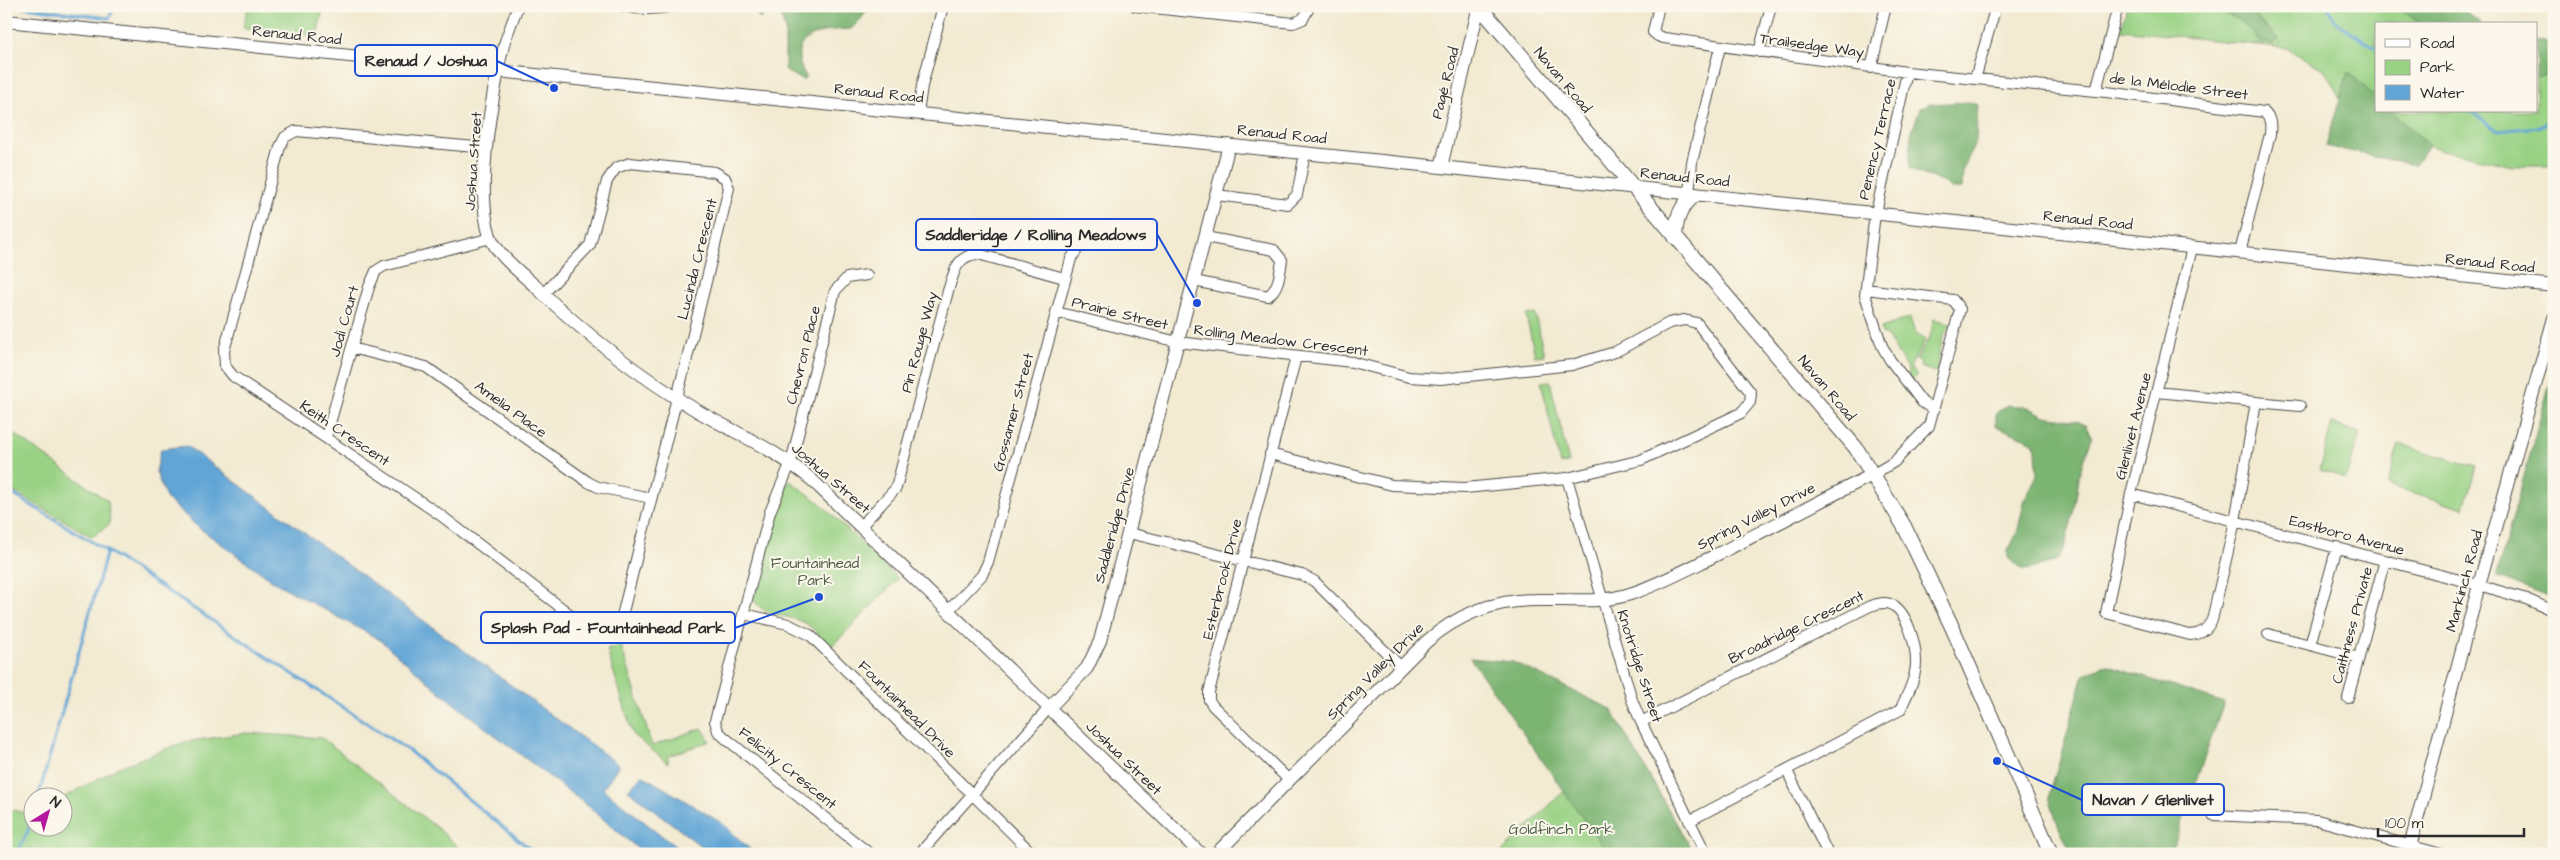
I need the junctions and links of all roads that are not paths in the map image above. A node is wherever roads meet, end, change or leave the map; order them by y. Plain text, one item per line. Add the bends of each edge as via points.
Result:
1 (518, 6) edge
2 (622, 6) edge
3 (674, 6) edge
4 (942, 6) edge
5 (1135, 6) edge
6 (1310, 6) edge
7 (1479, 6) edge
8 (1659, 6) edge
9 (1771, 6) edge
10 (1886, 6) edge
11 (1996, 6) edge
12 (2118, 6) edge
13 (6, 21) edge
14 (1720, 47) junction
15 (1759, 52) junction
16 (1871, 68) junction
17 (498, 71) junction
18 (1907, 72) junction
19 (1975, 79) junction
20 (2096, 91) junction
21 (918, 113) junction
22 (1229, 145) junction
23 (487, 148) junction
24 (1305, 153) junction
25 (1441, 167) junction
26 (1633, 188) junction
27 (1216, 195) junction
28 (1692, 195) junction
29 (1876, 213) junction
30 (1110, 226) dead end
31 (1205, 237) junction
32 (1675, 237) junction
33 (491, 238) junction
34 (2192, 248) junction
35 (2240, 252) junction
36 (866, 275) dead end
37 (1064, 278) junction
38 (1194, 281) junction
39 (2554, 286) edge
40 (1866, 288) junction
41 (543, 294) junction
42 (1056, 312) junction
43 (2554, 318) edge
44 (1178, 342) junction
45 (352, 348) junction
46 (1296, 357) junction
47 (2157, 392) junction
48 (676, 398) junction
49 (2256, 402) junction
50 (2300, 406) dead end
51 (1934, 410) junction
52 (326, 437) junction
53 (1270, 454) junction
54 (790, 462) junction
55 (1872, 475) junction
56 (1567, 478) junction
57 (2131, 494) junction
58 (651, 498) junction
59 (2235, 521) junction
60 (861, 526) junction
61 (1129, 533) junction
62 (2337, 547) junction
63 (2385, 560) junction
64 (1241, 562) junction
65 (2479, 585) junction
66 (1603, 600) junction
67 (948, 610) junction
68 (2554, 612) edge
69 (744, 614) junction
70 (2268, 634) dead end
71 (2310, 645) junction
72 (2358, 658) junction
73 (1401, 667) junction
74 (2348, 698) dead end
75 (1050, 708) junction
76 (1641, 722) junction
77 (1786, 771) junction
78 (1289, 780) junction
79 (972, 794) junction
80 (2213, 815) dead end
81 (1689, 821) junction
82 (2410, 849) edge
83 (870, 854) edge
84 (919, 854) edge
85 (1033, 854) edge
86 (1201, 854) edge
87 (1216, 854) edge
88 (1706, 854) edge
89 (1828, 854) edge
90 (2051, 854) edge
91 (2441, 854) edge

1 - 17 street
2 - 3 street via 634,9
4 - 21 street
5 - 6 street via 1293,23 1303,20
7 - 25 street, Pagé Road
7 - 26 main road, Navan Road
8 - 14 street, Trailsedge Way via 1653,28 1658,36
9 - 15 street
10 - 16 street
11 - 19 street
12 - 20 street
13 - 17 street, Renaud Road
14 - 15 street, Trailsedge Way
14 - 28 street via 1692,162
15 - 16 street, Trailsedge Way
16 - 18 street, Trailsedge Way
17 - 21 street, Renaud Road
17 - 23 street, Joshua Street
18 - 19 street, Trailsedge Way
18 - 29 street, Penency Terrace
19 - 20 street, de la Mélodie Street
20 - 35 street, de la Mélodie Street via 2258,110 2269,116 2270,134
21 - 22 street, Renaud Road
22 - 24 street, Renaud Road
22 - 27 street, Saddleridge Drive
23 - 33 street, Joshua Street via 484,199 485,219
23 - 52 street, Keith Crescent via 305,131 296,131 285,137 224,352 225,366 233,376
24 - 25 street, Renaud Road
24 - 27 street via 1297,195 1288,204
25 - 26 street, Renaud Road
26 - 28 street, Renaud Road
26 - 32 main road, Navan Road
27 - 31 street, Saddleridge Drive
28 - 29 street, Renaud Road
28 - 32 main road via 1678,214
29 - 34 street, Renaud Road
29 - 40 street, Penency Terrace
30 - 37 street, Gossamer Street via 1080,245
31 - 38 street, Saddleridge Drive
31 - 38 street via 1274,250 1282,260 1279,275 1274,292 1268,296
32 - 55 main road, Navan Road via 1812,394 1856,448
33 - 41 street, Joshua Street via 505,258
33 - 45 street, Jodi Court via 384,266 376,271
34 - 35 street, Renaud Road
34 - 47 street, Glenlivet Avenue
35 - 39 street, Renaud Road
36 - 54 street, Chevron Place via 848,278 835,291
37 - 42 street, Gossamer Street
37 - 60 street, Pin Rouge Way via 978,254 969,254 961,259 948,291 896,488
38 - 44 street, Saddleridge Drive
40 - 51 street, Penency Terrace via 1865,295 1890,360 1922,402
40 - 51 street via 1956,302 1960,315
41 - 48 street, Joshua Street via 581,330
41 - 48 street, Lucinda Crescent via 590,245 607,181 616,168 630,163 715,172 725,178 729,188
42 - 44 street, Prairie Street
42 - 67 street, Gossamer Street via 988,562 982,575
43 - 65 street, Markinch Road
44 - 46 street, Rolling Meadow Crescent
44 - 61 street, Saddleridge Drive
45 - 52 street, Jodi Court
45 - 58 street, Amelia Place via 426,367 588,482
46 - 53 street, Esterbrook Drive
46 - 56 street, Rolling Meadow Crescent via 1352,362 1409,377 1441,379 1572,365 1615,352 1669,323 1684,320 1696,323 1751,393 1747,408 1741,412 1641,460
47 - 49 street
47 - 57 street, Glenlivet Avenue
48 - 54 street, Joshua Street
48 - 58 street, Keith Crescent
49 - 50 street
49 - 59 street
51 - 55 street via 1924,433 1894,462
52 - 58 street, Keith Crescent via 439,514 589,629 600,634 611,632 620,624
53 - 56 street, Rolling Meadow Crescent via 1392,485 1416,488 1465,488
53 - 64 street, Esterbrook Drive
54 - 60 street, Joshua Street
54 - 69 street, Felicity Crescent via 770,512
55 - 66 street, Spring Valley Drive via 1654,585
55 - 90 main road, Navan Road via 1904,526 1953,629
56 - 66 street, Knotridge Street
57 - 59 street, Eastboro Avenue
57 - 59 street, Glenlivet Avenue via 2106,613 2190,635 2199,635 2212,620
59 - 62 street, Eastboro Avenue
60 - 67 street, Joshua Street
61 - 64 street
61 - 75 street, Saddleridge Drive via 1095,656
62 - 63 street, Eastboro Avenue
62 - 71 street
63 - 65 street, Eastboro Avenue
63 - 72 street, Caithness Private
64 - 73 street via 1302,575 1314,581
64 - 78 street, Esterbrook Drive via 1209,700
65 - 68 street, Eastboro Avenue via 2526,599
65 - 82 street, Markinch Road
66 - 73 street, Spring Valley Drive via 1521,600 1480,609 1443,628
66 - 76 street, Knotridge Street
67 - 75 street, Joshua Street
69 - 79 street, Fountainhead Drive via 788,624 810,635
69 - 83 street, Felicity Crescent via 715,721 718,731
70 - 71 street
71 - 72 street
72 - 74 street, Caithness Private
73 - 78 street, Spring Valley Drive
75 - 79 street, Saddleridge Drive
75 - 86 street, Joshua Street
76 - 77 street, Broadridge Crescent via 1870,606 1883,602 1893,606 1902,614 1914,642 1916,663 1910,689 1900,710
76 - 81 street, Knotridge Street
77 - 81 street, Broadridge Crescent
77 - 89 street
78 - 87 street, Spring Valley Drive
79 - 84 street, Saddleridge Drive
79 - 85 street, Fountainhead Drive
80 - 82 street via 2316,820
81 - 88 street, Knotridge Street
82 - 91 street

